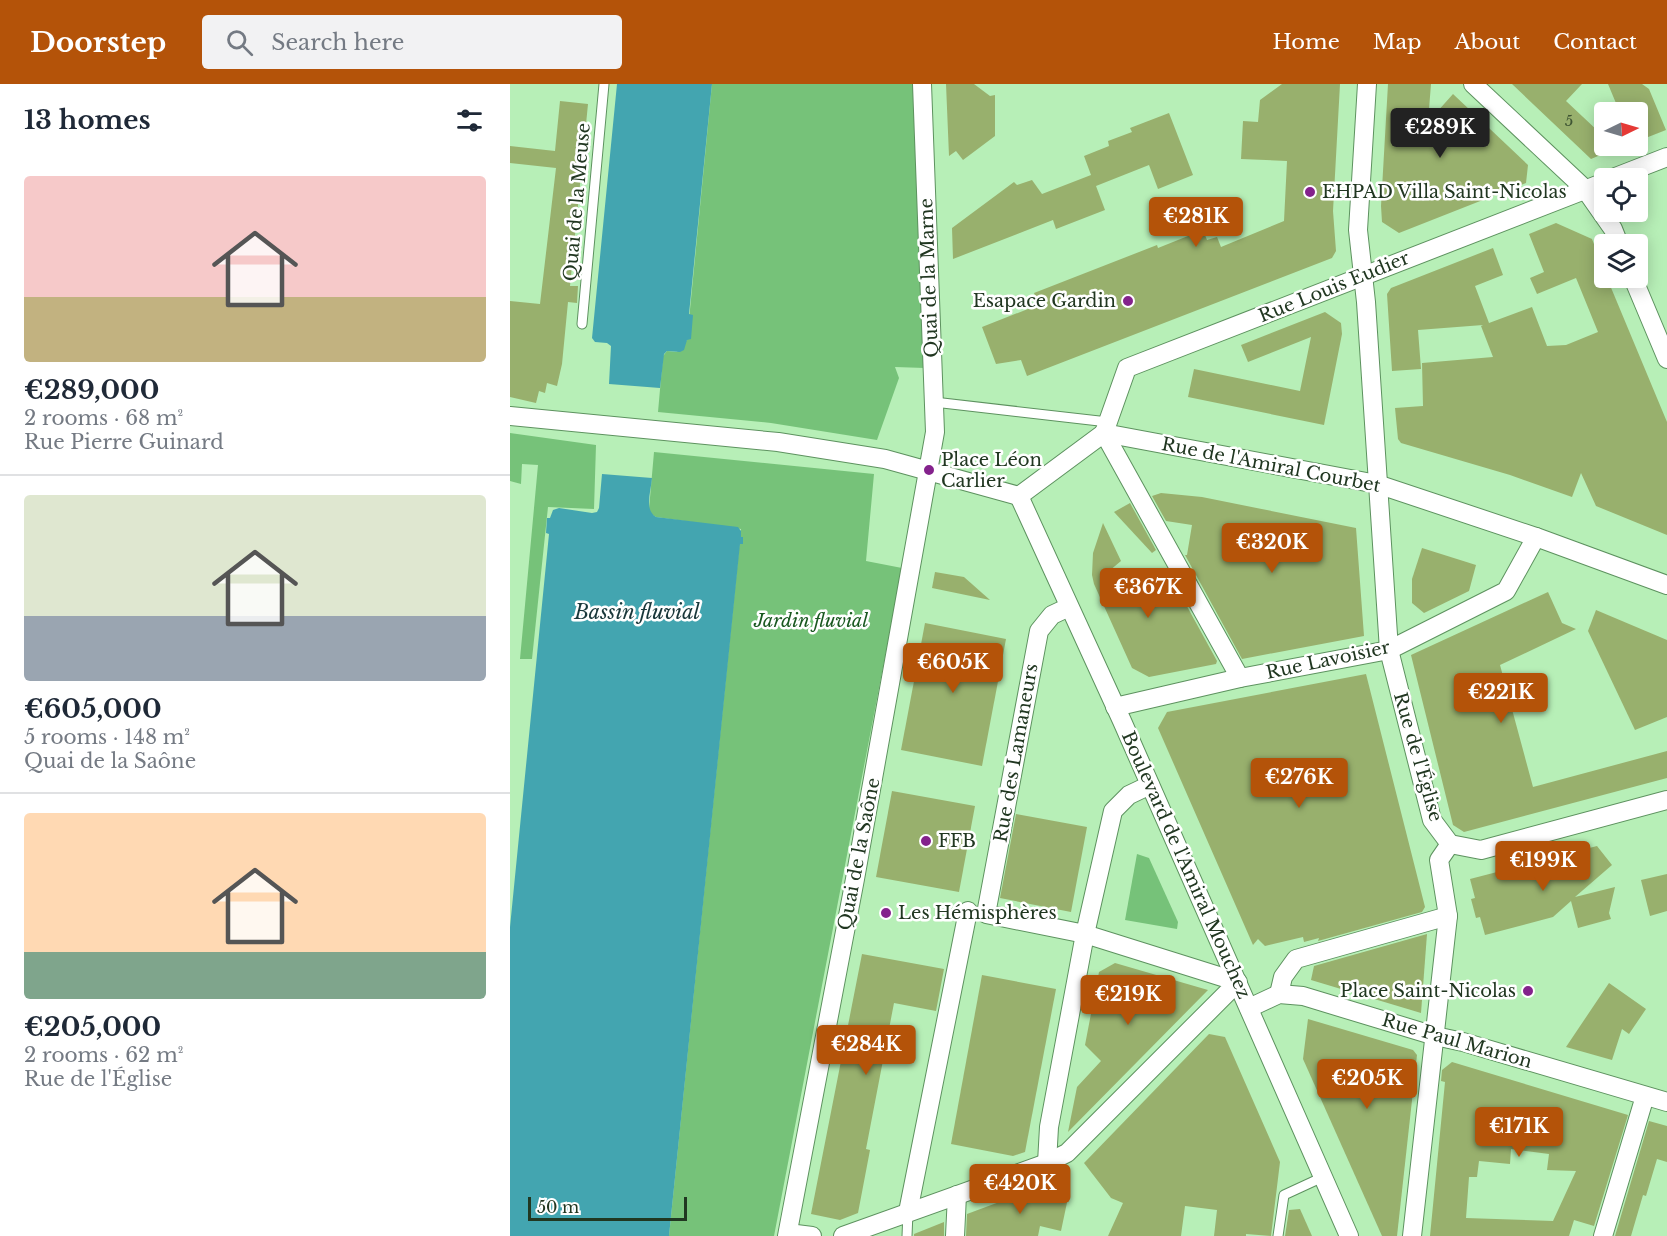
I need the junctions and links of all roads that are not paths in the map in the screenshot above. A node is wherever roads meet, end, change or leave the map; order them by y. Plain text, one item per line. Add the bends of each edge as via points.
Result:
1 (604, 84) edge
2 (922, 84) edge
3 (1367, 84) edge
4 (1473, 84) edge
5 (1667, 157) edge
6 (1639, 168) edge
7 (1594, 186) edge
8 (1586, 189) junction
9 (1615, 234) edge
10 (1363, 276) junction
11 (1637, 288) edge
12 (582, 324) dead end
13 (1667, 359) edge
14 (934, 402) junction
15 (510, 416) edge
16 (1106, 428) junction
17 (929, 471) junction
18 (1377, 484) junction
19 (1019, 496) junction
20 (1536, 537) junction
21 (1667, 585) edge
22 (1069, 607) junction
23 (1389, 650) junction
24 (1240, 678) junction
25 (1115, 707) junction
26 (1150, 785) junction
27 (1667, 800) edge
28 (1450, 844) junction
29 (977, 912) junction
30 (1448, 916) junction
31 (1085, 934) junction
32 (1238, 982) junction
33 (1280, 994) junction
34 (1249, 1008) junction
35 (1435, 1036) junction
36 (1645, 1096) junction
37 (1667, 1102) edge
38 (1047, 1163) junction
39 (1323, 1177) junction
40 (957, 1195) junction
41 (908, 1212) junction
42 (788, 1234) edge
43 (812, 1236) edge
44 (843, 1236) edge
45 (907, 1236) edge
46 (955, 1236) edge
47 (1278, 1236) edge
48 (1349, 1236) edge
49 (1412, 1236) edge
50 (1603, 1236) edge

1 - 12 lane, Quai de la Meuse
2 - 14 street, Quai de la Marne
3 - 10 street, Rue de l'Église via 1358,230
4 - 8 street
5 - 6 street
7 - 8 street, Rue Louis Eudier
8 - 9 street
8 - 10 street, Rue Louis Eudier
10 - 16 street, Rue Louis Eudier via 1127,368
10 - 18 street, Rue de l'Église
11 - 13 street
14 - 16 lane
14 - 17 street, Quai de la Marne via 935,432
15 - 17 street via 778,442 885,459
16 - 18 street, Rue de l'Amiral Courbet
16 - 19 street
16 - 24 street
17 - 19 street
17 - 42 street, Quai de la Saône
18 - 20 street, Rue de l'Amiral Courbet
18 - 23 street, Rue de l'Église
19 - 22 street, Boulevard de l'Amiral Mouchez
20 - 21 street, Rue de l'Amiral Courbet
20 - 23 street, Rue Lavoisier via 1506,591
22 - 25 street, Boulevard de l'Amiral Mouchez
22 - 29 street, Rue des Lamaneurs via 1052,615 1039,631
23 - 24 street, Rue Lavoisier
23 - 28 street, Rue de l'Église via 1432,820
24 - 25 street, Rue Lavoisier
25 - 26 street, Boulevard de l'Amiral Mouchez
26 - 31 street via 1129,795 1113,811
26 - 32 street, Boulevard de l'Amiral Mouchez
27 - 28 street via 1481,850
28 - 30 street, Rue de l'Église via 1438,860
29 - 31 street
29 - 41 street, Rue des Lamaneurs
30 - 33 street via 1296,959 1283,976
30 - 35 street, Rue de l'Église
31 - 32 street
31 - 38 street via 1049,1127
32 - 34 street, Boulevard de l'Amiral Mouchez
32 - 38 street via 1067,1153
33 - 34 street
33 - 35 street, Rue Paul Marion via 1303,996
34 - 39 street, Boulevard de l'Amiral Mouchez
35 - 36 street, Rue Paul Marion
35 - 49 street, Rue de l'Église
36 - 37 street, Rue Paul Marion
36 - 50 street
38 - 40 street
39 - 47 lane via 1284,1195
39 - 48 street, Boulevard de l'Amiral Mouchez
40 - 41 street
40 - 46 street
41 - 44 street
41 - 45 lane
42 - 43 street

